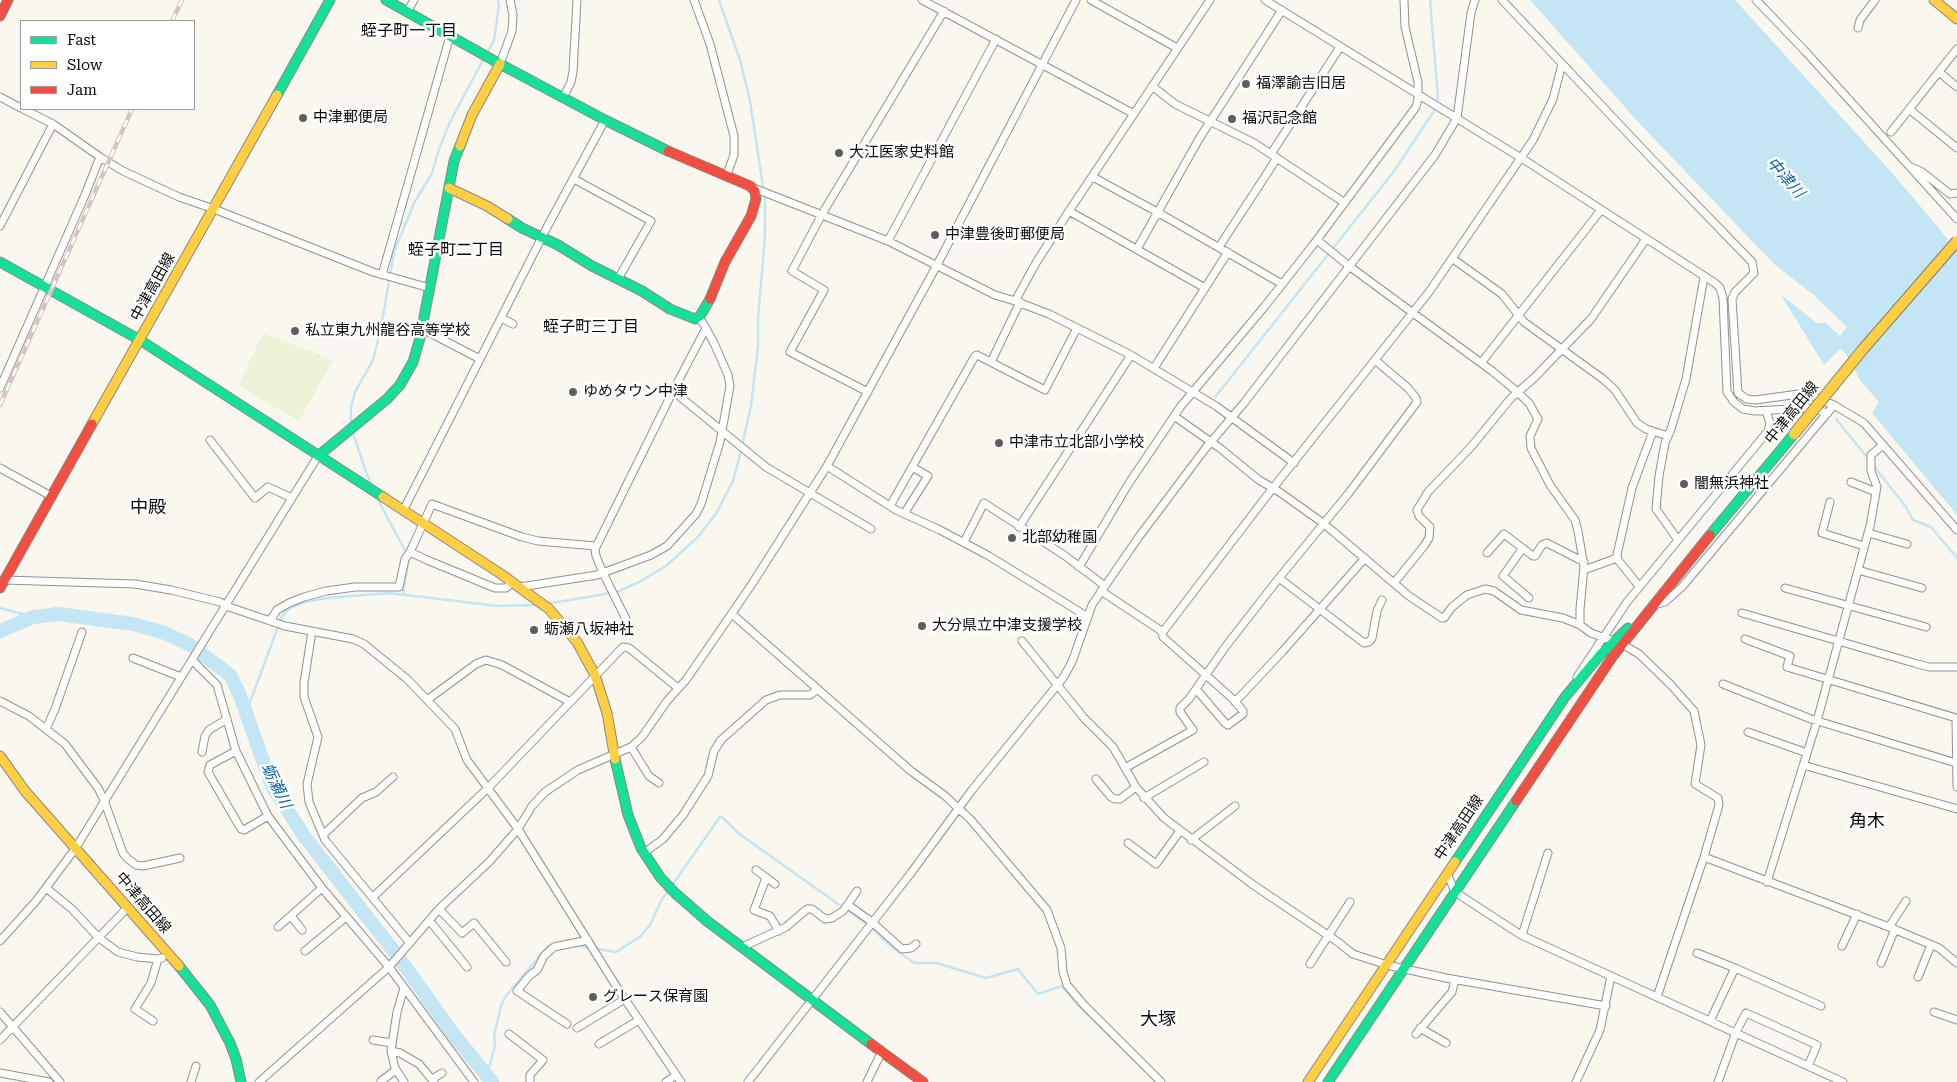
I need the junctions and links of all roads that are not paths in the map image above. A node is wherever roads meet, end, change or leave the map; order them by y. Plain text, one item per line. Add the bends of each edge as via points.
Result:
1 (8, 0) edge
2 (330, 0) edge
3 (386, 0) edge
4 (414, 0) edge
5 (510, 0) edge
6 (577, 0) edge
7 (694, 0) edge
8 (922, 0) edge
9 (1076, 0) edge
10 (1091, 0) edge
11 (1210, 0) edge
12 (1264, 0) edge
13 (1404, 0) edge
14 (1475, 0) edge
15 (1502, 0) edge
16 (1756, 0) edge
17 (1875, 0) edge
18 (1934, 0) edge
19 (1282, 10) junction
20 (408, 12) junction
21 (944, 12) junction
22 (0, 16) edge
23 (1957, 19) edge
24 (1858, 28) dead end
25 (450, 36) junction
26 (996, 39) junction
27 (1340, 47) junction
28 (1177, 48) junction
29 (1957, 49) edge
30 (500, 64) junction
31 (1562, 64) junction
32 (1041, 65) junction
33 (1939, 72) junction
34 (1152, 86) junction
35 (1957, 87) edge
36 (1419, 96) junction
37 (0, 97) edge
38 (562, 98) junction
39 (20, 107) edge
40 (1909, 109) junction
41 (26, 110) edge
42 (1134, 114) junction
43 (1456, 119) junction
44 (605, 120) junction
45 (1210, 121) junction
46 (53, 124) junction
47 (1891, 132) dead end
48 (1957, 148) edge
49 (1274, 156) junction
50 (100, 157) junction
51 (1521, 158) junction
52 (1908, 165) junction
53 (726, 177) junction
54 (1093, 177) junction
55 (574, 179) junction
56 (747, 185) junction
57 (449, 188) junction
58 (1957, 193) edge
59 (1345, 203) junction
60 (214, 209) junction
61 (1602, 210) junction
62 (1069, 211) junction
63 (1159, 213) junction
64 (822, 214) junction
65 (1957, 219) edge
66 (0, 226) edge
67 (542, 237) junction
68 (1646, 239) junction
69 (1317, 240) junction
70 (888, 241) junction
71 (1957, 241) edge
72 (1219, 247) junction
73 (1138, 250) junction
74 (1228, 252) junction
75 (1453, 259) junction
76 (0, 262) edge
77 (937, 266) junction
78 (1349, 266) junction
79 (383, 275) junction
80 (1704, 277) junction
81 (618, 279) junction
82 (1282, 284) junction
83 (44, 287) junction
84 (430, 288) junction
85 (1205, 288) junction
86 (1017, 302) junction
87 (1413, 313) junction
88 (1518, 316) junction
89 (501, 318) junction
90 (698, 318) junction
91 (513, 324) dead end
92 (706, 328) junction
93 (1077, 328) junction
94 (422, 329) junction
95 (140, 340) junction
96 (1562, 348) junction
97 (1131, 355) junction
98 (480, 359) junction
99 (1375, 360) junction
100 (991, 362) junction
101 (1480, 363) junction
102 (1154, 368) junction
103 (2, 380) edge
104 (0, 388) edge
105 (673, 391) junction
106 (1193, 391) junction
107 (868, 392) junction
108 (1518, 392) junction
109 (1834, 405) junction
110 (1766, 412) junction
111 (1828, 413) junction
112 (1174, 416) junction
113 (1232, 418) junction
114 (723, 430) junction
115 (1653, 431) junction
116 (1668, 436) junction
117 (210, 440) dead end
118 (1211, 442) junction
119 (1882, 445) junction
120 (318, 456) junction
121 (1294, 464) junction
122 (827, 466) junction
123 (0, 468) edge
124 (912, 468) junction
125 (1851, 482) dead end
126 (1274, 489) junction
127 (1876, 492) junction
128 (809, 493) junction
129 (51, 496) junction
130 (292, 498) junction
131 (1830, 502) dead end
132 (890, 506) junction
133 (403, 511) junction
134 (904, 514) junction
135 (1323, 523) junction
136 (422, 524) junction
137 (1019, 527) junction
138 (871, 529) dead end
139 (1957, 530) edge
140 (1868, 533) junction
141 (1678, 540) junction
142 (964, 542) junction
143 (1908, 544) dead end
144 (596, 546) junction
145 (1864, 546) junction
146 (1522, 550) junction
147 (410, 552) junction
148 (1486, 552) dead end
149 (1365, 558) junction
150 (1617, 558) junction
151 (1079, 566) junction
152 (1584, 566) junction
153 (1858, 570) junction
154 (603, 573) junction
155 (1279, 578) junction
156 (1394, 583) junction
157 (2, 584) edge
158 (516, 584) junction
159 (1639, 586) junction
160 (1103, 588) junction
161 (1785, 588) dead end
162 (1922, 588) dead end
163 (1529, 598) dead end
164 (1382, 600) dead end
165 (224, 605) junction
166 (1653, 605) junction
167 (1848, 606) junction
168 (1318, 609) junction
169 (1742, 613) dead end
170 (732, 614) junction
171 (1088, 617) junction
172 (626, 619) dead end
173 (272, 621) junction
174 (1580, 625) junction
175 (1926, 627) dead end
176 (312, 631) junction
177 (82, 632) dead end
178 (1163, 632) junction
179 (1603, 638) junction
180 (1745, 639) dead end
181 (1022, 641) dead end
182 (1839, 641) junction
183 (1618, 642) junction
184 (133, 658) dead end
185 (192, 660) junction
186 (1957, 667) edge
187 (595, 675) junction
188 (1206, 675) junction
189 (181, 677) junction
190 (1828, 680) junction
191 (1723, 684) dead end
192 (1057, 685) junction
193 (678, 688) junction
194 (1196, 689) junction
195 (818, 690) junction
196 (1565, 697) junction
197 (427, 700) junction
198 (0, 701) edge
199 (570, 702) junction
200 (1235, 702) junction
201 (227, 720) junction
202 (1817, 721) junction
203 (46, 728) junction
204 (1748, 732) dead end
205 (631, 747) junction
206 (236, 751) junction
207 (202, 752) dead end
208 (1807, 753) junction
209 (615, 755) junction
210 (0, 756) edge
211 (1204, 762) dead end
212 (1956, 763) junction
213 (1803, 765) junction
214 (1125, 768) junction
215 (393, 777) dead end
216 (1096, 779) dead end
217 (659, 783) dead end
218 (1136, 787) junction
219 (1957, 787) edge
220 (488, 788) junction
221 (1144, 798) junction
222 (104, 800) junction
223 (1236, 806) dead end
224 (959, 808) junction
225 (1957, 809) edge
226 (268, 816) junction
227 (518, 829) junction
228 (1180, 831) junction
229 (323, 835) junction
230 (1191, 840) junction
231 (1128, 843) dead end
232 (75, 849) junction
233 (644, 853) junction
234 (1548, 853) dead end
235 (1704, 857) junction
236 (180, 858) dead end
237 (756, 870) dead end
238 (1447, 874) junction
239 (766, 878) junction
240 (1767, 882) junction
241 (775, 884) dead end
242 (46, 888) junction
243 (322, 888) junction
244 (857, 891) dead end
245 (1455, 892) junction
246 (373, 897) junction
247 (1906, 901) dead end
248 (1350, 902) dead end
249 (848, 905) junction
250 (127, 908) junction
251 (439, 909) junction
252 (1857, 914) junction
253 (291, 916) junction
254 (346, 916) junction
255 (428, 920) junction
256 (872, 922) junction
257 (278, 927) dead end
258 (1892, 928) junction
259 (302, 930) dead end
260 (779, 931) junction
261 (1522, 935) junction
262 (1328, 936) junction
263 (98, 937) junction
264 (588, 940) junction
265 (0, 942) edge
266 (408, 943) junction
267 (916, 944) dead end
268 (1931, 945) junction
269 (1842, 946) dead end
270 (742, 947) junction
271 (306, 951) dead end
272 (1698, 953) dead end
273 (170, 956) junction
274 (158, 959) junction
275 (506, 962) dead end
276 (1881, 963) dead end
277 (1957, 963) edge
278 (1310, 964) dead end
279 (1386, 965) junction
280 (390, 966) junction
281 (467, 967) dead end
282 (1735, 968) junction
283 (1403, 969) junction
284 (1611, 976) junction
285 (1918, 977) dead end
286 (1455, 980) junction
287 (404, 988) junction
288 (1657, 997) junction
289 (625, 999) junction
290 (812, 999) junction
291 (1606, 1006) junction
292 (1821, 1006) dead end
293 (0, 1012) edge
294 (1934, 1012) dead end
295 (639, 1020) junction
296 (1957, 1020) edge
297 (153, 1021) dead end
298 (1710, 1021) junction
299 (567, 1024) dead end
300 (14, 1026) junction
301 (577, 1028) dead end
302 (1736, 1032) junction
303 (509, 1034) dead end
304 (0, 1040) edge
305 (373, 1040) dead end
306 (392, 1043) junction
307 (1446, 1043) dead end
308 (599, 1044) dead end
309 (391, 1051) junction
310 (882, 1051) junction
311 (196, 1066) dead end
312 (1808, 1066) junction
313 (396, 1070) junction
314 (0, 1073) edge
315 (442, 1073) dead end
316 (676, 1075) junction
317 (381, 1081) edge
318 (433, 1081) edge
319 (49, 1082) edge
320 (60, 1082) edge
321 (191, 1082) edge
322 (241, 1082) edge
323 (259, 1082) edge
324 (404, 1082) edge
325 (474, 1082) edge
326 (530, 1082) edge
327 (666, 1082) edge
328 (681, 1082) edge
329 (748, 1082) edge
330 (867, 1082) edge
331 (923, 1082) edge
332 (1160, 1082) edge
333 (1308, 1082) edge
334 (1328, 1082) edge
335 (1576, 1082) edge
336 (1718, 1082) edge
337 (1844, 1082) edge

1 - 22 main road
2 - 60 main road, 中津高田線
3 - 20 main road
4 - 20 street
5 - 30 street via 512,31
6 - 38 street via 573,72
7 - 53 street via 710,44 734,136 733,160
8 - 21 street
9 - 32 street
10 - 28 street
11 - 28 street
12 - 19 street
13 - 36 street
14 - 43 street
15 - 31 street
16 - 52 street
17 - 24 street
18 - 23 main road
19 - 27 street
19 - 45 street
20 - 25 main road
21 - 26 street
21 - 64 street
25 - 30 main road
25 - 79 street
26 - 32 street
26 - 70 street
27 - 36 street
27 - 49 street
28 - 34 street
29 - 33 street
30 - 38 main road
30 - 57 main road via 467,127 454,161
31 - 51 street via 1553,99
31 - 109 street via 1752,262 1753,274 1732,299 1738,393 1755,400 1803,394
32 - 42 street
32 - 77 street
33 - 35 street
33 - 40 street
34 - 42 street
34 - 45 street via 1175,104
36 - 43 street
36 - 59 street via 1416,108
37 - 39 street
38 - 44 main road
40 - 47 street
40 - 48 street
41 - 46 street
42 - 54 street
43 - 51 street
43 - 78 street via 1435,155
44 - 53 main road
44 - 55 street
45 - 49 street
45 - 63 street
46 - 50 street
46 - 66 street
49 - 59 street
49 - 72 street
50 - 60 street via 154,186
50 - 83 street
51 - 61 street
51 - 75 street
52 - 58 street via 1950,194
52 - 65 street
53 - 56 main road
54 - 62 street
54 - 63 street
55 - 67 street
55 - 81 street via 650,221
56 - 64 street
56 - 90 main road via 755,191 754,209
57 - 67 main road
57 - 84 main road
59 - 69 street
60 - 79 street
60 - 95 main road, 中津高田線
61 - 68 street
61 - 88 street
62 - 73 street
62 - 86 street via 1036,263
63 - 72 street
63 - 73 street
64 - 70 street
64 - 107 street via 792,270 824,290 790,352
67 - 81 main road
67 - 89 street
68 - 80 street
68 - 96 street via 1598,309
69 - 78 street
69 - 82 street
70 - 77 street
71 - 166 main road, 中津高田線, bridge via 1864,348
72 - 74 street
73 - 85 street
74 - 82 street
74 - 85 street
75 - 87 street
75 - 88 street via 1502,294
76 - 83 main road
77 - 86 street via 995,295
77 - 107 street
78 - 87 street
78 - 113 street
79 - 84 street
80 - 110 street via 1716,283 1722,293 1728,395 1741,408
80 - 116 street via 1686,379
81 - 90 main road via 677,313
82 - 106 street
83 - 95 main road
83 - 103 street
84 - 94 main road
85 - 102 street
86 - 93 street
86 - 100 street
87 - 99 street
87 - 101 street
88 - 96 street
88 - 101 street
89 - 91 street
89 - 98 street
90 - 92 street
92 - 105 street
92 - 114 street via 729,381
93 - 97 street
93 - 100 street via 1045,390
94 - 98 street
94 - 120 main road via 413,362 400,385 387,400
95 - 120 main road
95 - 129 main road, 中津高田線
96 - 108 street
96 - 115 street via 1603,379 1615,390 1632,418
97 - 102 street
97 - 137 street
98 - 133 street
99 - 121 street
99 - 135 street via 1408,388 1417,402
100 - 124 street via 978,354 975,356
101 - 108 street
102 - 106 street
103 - 104 street
105 - 114 street
105 - 144 street
106 - 112 street
106 - 113 street
107 - 122 street
108 - 152 street via 1538,419 1531,432 1530,443 1550,485 1575,520
108 - 156 street via 1418,506 1418,514 1430,527 1429,538
109 - 111 street
109 - 119 street via 1864,423
110 - 111 street via 1808,408
110 - 141 street via 1770,423 1768,430
111 - 166 street via 1682,588 1665,602
112 - 118 street
112 - 151 street
113 - 118 street
113 - 121 street
114 - 128 street via 761,463
114 - 154 street via 701,504 690,522 662,550
115 - 116 street
115 - 150 street via 1629,501
116 - 141 street via 1660,469 1656,509
117 - 130 street via 255,498 268,487
118 - 126 street
118 - 160 street
119 - 127 street via 1871,455 1870,471
119 - 139 street
120 - 130 street
120 - 133 main road
121 - 126 street
122 - 128 street
122 - 132 street
123 - 129 street
124 - 132 street
124 - 134 street via 928,476
125 - 127 street
126 - 135 street
126 - 178 street
127 - 140 street
128 - 138 street
128 - 170 street
129 - 157 main road, 中津高田線
130 - 165 street
131 - 145 street via 1822,533
132 - 134 street
133 - 136 main road
134 - 142 street
135 - 149 street
135 - 155 street
136 - 144 street via 432,504 522,537
136 - 147 street
136 - 158 main road
137 - 142 street via 984,503
137 - 151 street
140 - 143 street
140 - 145 street
141 - 159 street
142 - 171 street
144 - 154 street via 596,556
145 - 153 street
146 - 148 street via 1502,534
146 - 152 street via 1535,556 1542,545 1549,543
146 - 163 street via 1503,576
147 - 158 street via 495,588
147 - 173 street via 405,559 399,587 356,587 304,596 278,610
149 - 156 street
149 - 168 street
150 - 152 street
150 - 159 street
151 - 160 street
152 - 174 street
153 - 162 street
153 - 167 street
154 - 158 street
154 - 172 street
155 - 168 street
155 - 188 street
156 - 174 street via 1442,618 1467,595 1485,589 1494,591 1521,610
157 - 165 street via 135,584 210,599
158 - 187 main road via 565,626
159 - 179 street
160 - 171 street
160 - 178 street
161 - 167 street
164 - 168 street via 1372,638 1366,643
165 - 173 street
165 - 185 street
166 - 183 main road, 中津高田線
167 - 175 street
167 - 182 street
168 - 200 street
169 - 182 street
170 - 193 street
170 - 195 street
171 - 192 street via 1072,662
173 - 176 street
174 - 179 street
176 - 197 street via 364,644
176 - 229 street via 304,697 318,737 308,784 309,802
177 - 203 street
178 - 188 street via 1164,637
179 - 183 street
179 - 196 street
180 - 190 street via 1790,656 1787,667
181 - 192 street
182 - 186 street via 1929,667
182 - 190 street
183 - 196 main road, 中津高田線
183 - 235 street via 1643,657 1694,711 1701,745 1695,784 1716,796 1719,802
183 - 245 main road, 中津高田線
184 - 189 street
185 - 189 street
185 - 201 street via 216,685
187 - 193 street via 626,647
187 - 199 street
187 - 209 main road via 608,713
188 - 194 street
188 - 200 street
189 - 222 street
190 - 202 street
190 - 212 street via 1956,718
191 - 202 street
192 - 214 street via 1110,743
192 - 224 street
193 - 205 street
194 - 200 street via 1228,724 1243,714
194 - 214 street via 1180,708 1193,730
195 - 224 street
195 - 233 street via 810,695 780,695 766,700 721,740 714,751 708,776 683,815 663,839
196 - 238 main road, 中津高田線
197 - 199 street via 486,660 502,664
197 - 220 street via 455,729 467,760
198 - 203 street
199 - 220 street
201 - 206 street
201 - 207 street via 209,730
202 - 208 street
202 - 212 street
203 - 222 street via 65,744
204 - 208 street
205 - 209 street
205 - 217 street via 649,776
206 - 226 street
206 - 226 street via 210,765 208,772 241,829
208 - 213 street
209 - 227 street via 578,770 544,792
209 - 233 main road via 625,806
210 - 232 main road, 中津高田線 via 25,791
211 - 221 street
212 - 219 street
213 - 225 street
213 - 240 street
214 - 218 street
215 - 229 street via 376,792 362,798
216 - 218 street via 1115,799
218 - 221 street
220 - 227 street
220 - 246 street
221 - 228 street
222 - 232 street
222 - 236 street via 123,852 136,865
223 - 230 street
224 - 256 street
224 - 332 street via 1047,910 1061,948 1067,985
226 - 243 street
227 - 251 street via 490,862
227 - 264 street
228 - 230 street
228 - 231 street via 1156,864
229 - 246 street
230 - 262 street
232 - 242 street
232 - 250 main road, 中津高田線
233 - 270 main road via 675,893
234 - 261 street
235 - 240 street
235 - 288 street
237 - 239 street
238 - 245 street
238 - 279 main road, 中津高田線
239 - 241 street
239 - 260 street via 754,910 770,916
240 - 252 street
242 - 263 street via 72,909
242 - 265 street
243 - 253 street
243 - 254 street
244 - 249 street
245 - 261 street
245 - 283 main road, 中津高田線
246 - 266 street
247 - 258 street
248 - 262 street
249 - 256 street
249 - 260 street via 828,919 807,909
250 - 263 street
250 - 273 main road, 中津高田線
251 - 255 street
251 - 275 street via 462,934 474,923
252 - 258 street
252 - 269 street
253 - 257 street
253 - 259 street
254 - 271 street
254 - 280 street
255 - 266 street
255 - 281 street
256 - 267 street via 902,949
256 - 290 street
258 - 268 street
258 - 276 street
260 - 270 street
261 - 284 street
262 - 278 street
262 - 279 street via 1353,954
263 - 274 street via 118,952
263 - 300 street
264 - 289 street
264 - 299 street via 554,947 517,991
266 - 280 street
268 - 277 street
268 - 285 street
270 - 290 main road
272 - 282 street
273 - 274 street
273 - 322 main road, 中津高田線 via 210,1006 223,1028 236,1059
274 - 297 street via 151,984 135,1009
279 - 283 street
279 - 333 main road, 中津高田線
280 - 287 street
280 - 323 street
282 - 292 street
282 - 298 street
283 - 286 street
283 - 334 main road, 中津高田線
284 - 288 street
284 - 291 street
286 - 291 street
286 - 307 street via 1452,992 1418,1031
287 - 306 street via 396,1012
287 - 325 street
288 - 298 street
289 - 295 street
289 - 301 street
290 - 310 main road
290 - 329 street
291 - 335 street via 1600,1030
293 - 300 street
294 - 296 street
295 - 308 street
295 - 316 street
298 - 302 street
300 - 304 street
300 - 320 street
302 - 312 street
302 - 312 street via 1746,1013 1817,1045
302 - 336 street
303 - 326 street via 543,1060 530,1075
305 - 306 street
306 - 309 street
309 - 313 street
309 - 318 street via 419,1064
310 - 330 street
310 - 331 main road
311 - 321 street
312 - 337 street
313 - 317 street
313 - 324 street
314 - 319 street
315 - 318 street
316 - 327 street
316 - 328 street

